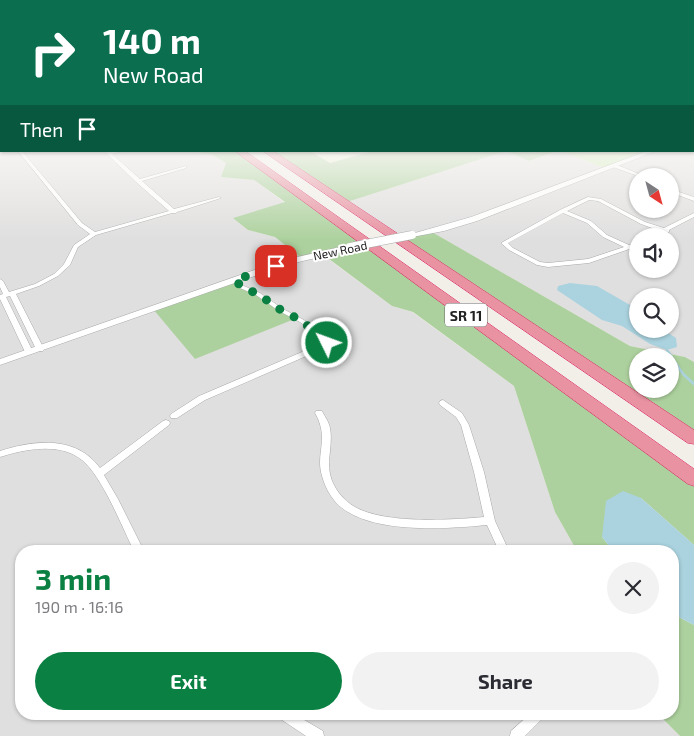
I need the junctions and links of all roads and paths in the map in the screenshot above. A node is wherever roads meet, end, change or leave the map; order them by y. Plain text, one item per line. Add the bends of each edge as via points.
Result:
1 (37, 171) edge
2 (128, 171) edge
3 (169, 171) edge
4 (267, 171) edge
5 (297, 171) edge
6 (599, 171) edge
7 (138, 180) junction
8 (679, 194) edge
9 (219, 198) dead end
10 (694, 200) edge
11 (562, 211) junction
12 (174, 212) junction
13 (694, 215) edge
14 (657, 228) edge
15 (671, 228) edge
16 (94, 234) junction
17 (629, 247) joint
18 (235, 280) junction
19 (0, 281) edge
20 (6, 295) edge
21 (338, 339) dead end
22 (327, 343) junction
23 (40, 349) junction
24 (29, 352) junction
25 (0, 362) edge
26 (443, 403) dead end
27 (319, 413) dead end
28 (174, 416) dead end
29 (166, 423) dead end
30 (694, 438) edge
31 (0, 454) edge
32 (99, 474) junction
33 (694, 479) edge
34 (490, 521) junction
35 (136, 545) edge
36 (501, 545) edge
37 (293, 720) edge
38 (533, 720) edge
39 (318, 736) edge
40 (516, 736) edge

1 - 16 street via 80,224
2 - 7 street
3 - 7 street
4 - 33 highway, SR 11
5 - 30 highway, SR 11
6 - 18 street, New Road, bridge via 459,225 296,259
7 - 12 street
8 - 10 street
9 - 12 street
11 - 14 street via 591,198
11 - 17 street via 589,222 605,236
11 - 17 street via 507,240 505,245 538,264 548,265 589,261
12 - 16 street
13 - 15 street
16 - 20 street via 76,246 67,265 56,275 43,283
18 - 22 street via 302,321
18 - 23 street, New Road
19 - 20 street
20 - 23 street
20 - 24 street
21 - 22 street
22 - 28 street via 202,398
23 - 24 street, New Road
24 - 25 street, New Road
26 - 34 street via 459,415 465,425
27 - 34 street via 327,435 326,477 338,499 353,511 373,520 388,522 440,524
29 - 32 street
31 - 32 street via 32,447 65,449 87,459
32 - 35 street
34 - 36 street
37 - 39 street
38 - 40 street

